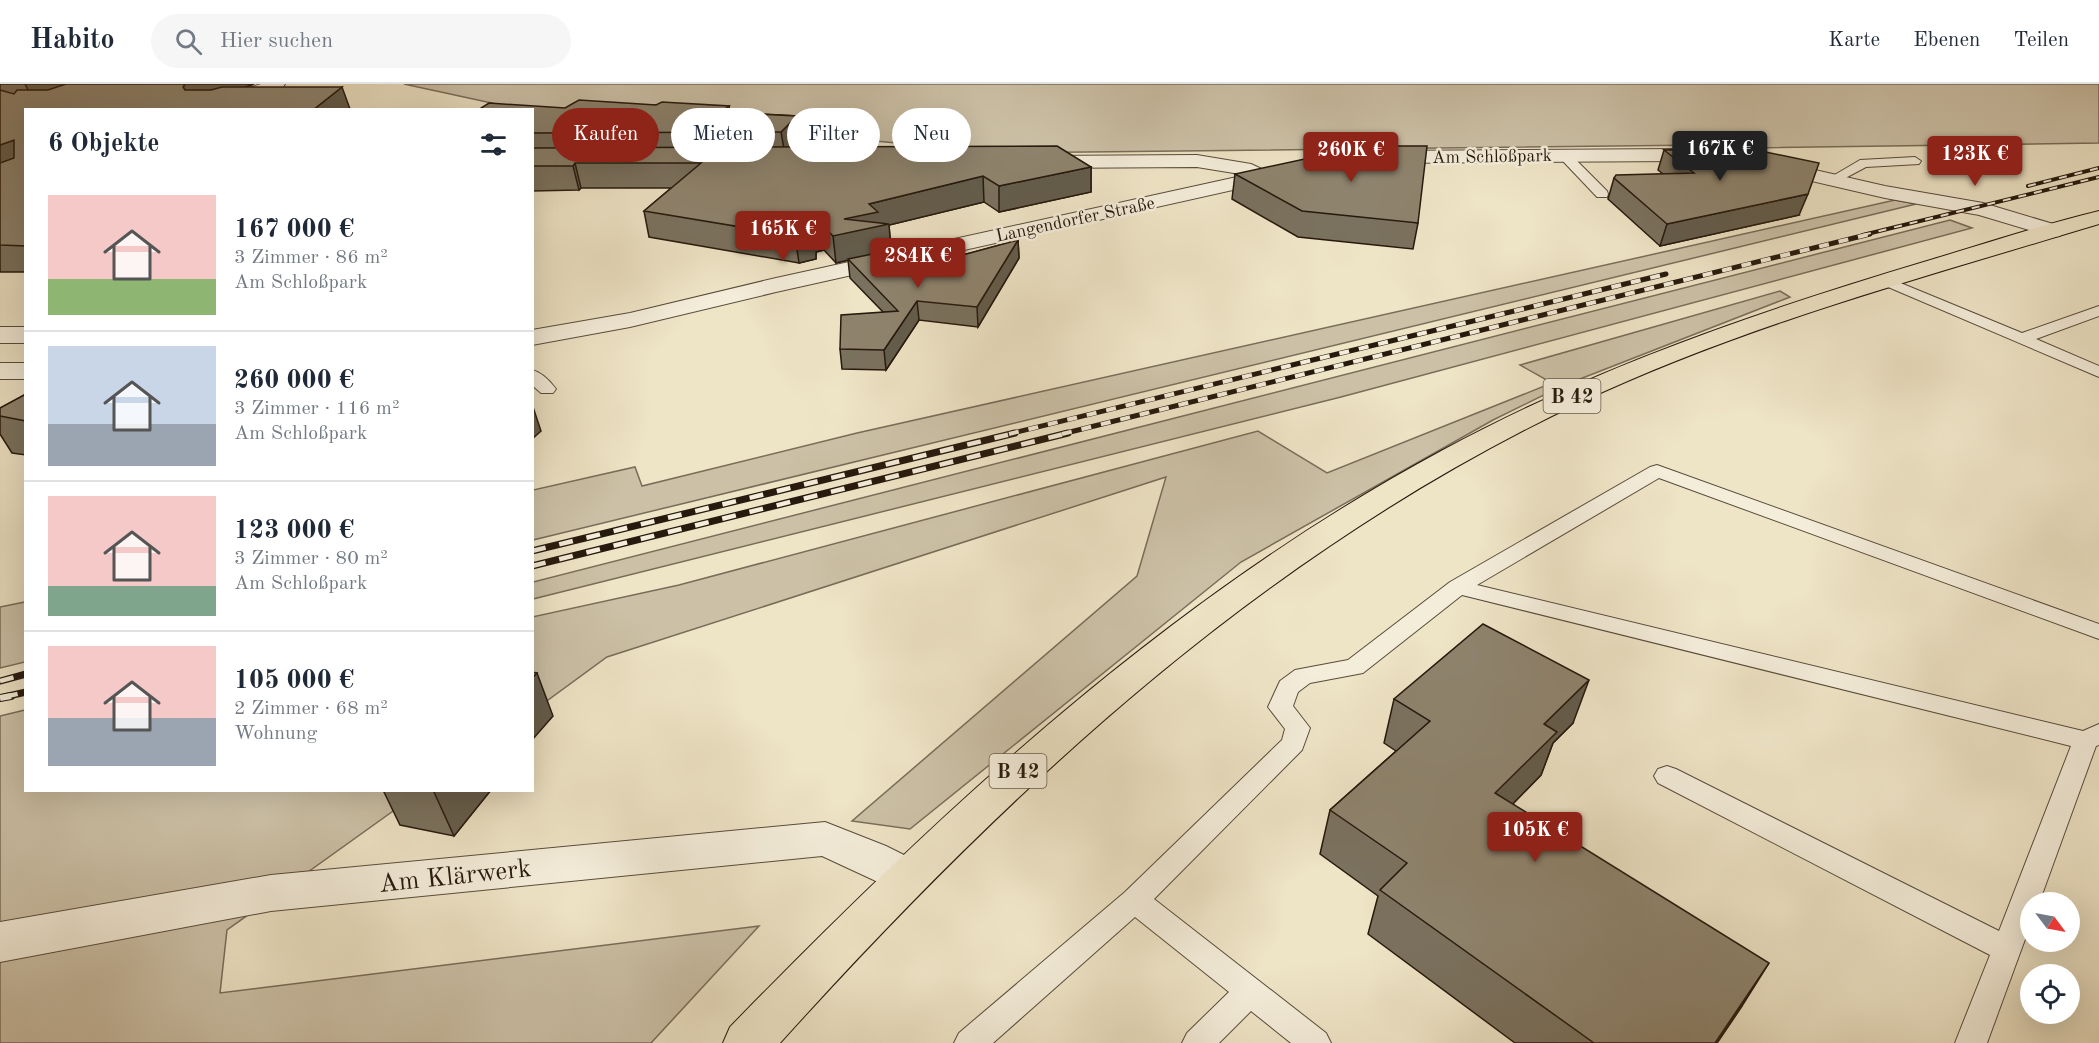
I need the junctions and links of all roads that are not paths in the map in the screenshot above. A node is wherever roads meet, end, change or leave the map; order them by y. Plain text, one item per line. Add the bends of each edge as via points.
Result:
1 (277, 84) edge
2 (208, 108) edge
3 (1564, 155) junction
4 (1362, 158) edge
5 (1726, 159) edge
6 (1915, 161) dead end
7 (1017, 162) edge
8 (1752, 163) edge
9 (1297, 170) edge
10 (1266, 177) junction
11 (1832, 180) junction
12 (1602, 194) dead end
13 (2099, 217) edge
14 (2052, 231) junction
15 (1886, 281) junction
16 (2099, 311) edge
17 (0, 335) edge
18 (24, 335) edge
19 (534, 338) edge
20 (2022, 339) junction
21 (0, 371) edge
22 (24, 371) edge
23 (2099, 372) edge
24 (534, 377) edge
25 (547, 389) dead end
26 (1458, 587) junction
27 (2099, 632) edge
28 (2093, 737) edge
29 (1667, 776) dead end
30 (906, 877) junction
31 (1135, 900) junction
32 (0, 942) edge
33 (2007, 949) junction
34 (1250, 992) junction
35 (748, 1043) edge
36 (970, 1043) edge
37 (1198, 1043) edge
38 (1315, 1043) edge
39 (1971, 1043) edge

1 - 2 street
3 - 4 street, Am Schloßpark
3 - 5 street, Am Schloßpark
3 - 12 lane
6 - 11 lane via 1864,163
7 - 10 street via 1197,161 1251,170
8 - 11 street
9 - 10 street
10 - 19 street, Langendorfer Straße via 630,320
11 - 14 street via 1983,209
13 - 14 main road, B 42
14 - 15 main road, B 42
15 - 20 lane
15 - 30 main road, B 42 via 1623,374 1520,421 1390,492 1244,588 1163,649 999,788
16 - 20 lane
17 - 18 street
20 - 23 lane
21 - 22 street
24 - 25 lane
26 - 27 lane via 1657,471
26 - 28 lane
26 - 31 lane via 1356,667 1303,676 1287,687 1280,707 1298,728 1293,744
28 - 33 lane
29 - 33 lane
30 - 32 street, Am Klärwerk via 825,839 271,892
30 - 35 main road, B 42
31 - 34 lane
31 - 36 lane
33 - 39 lane
34 - 37 lane
34 - 38 lane

